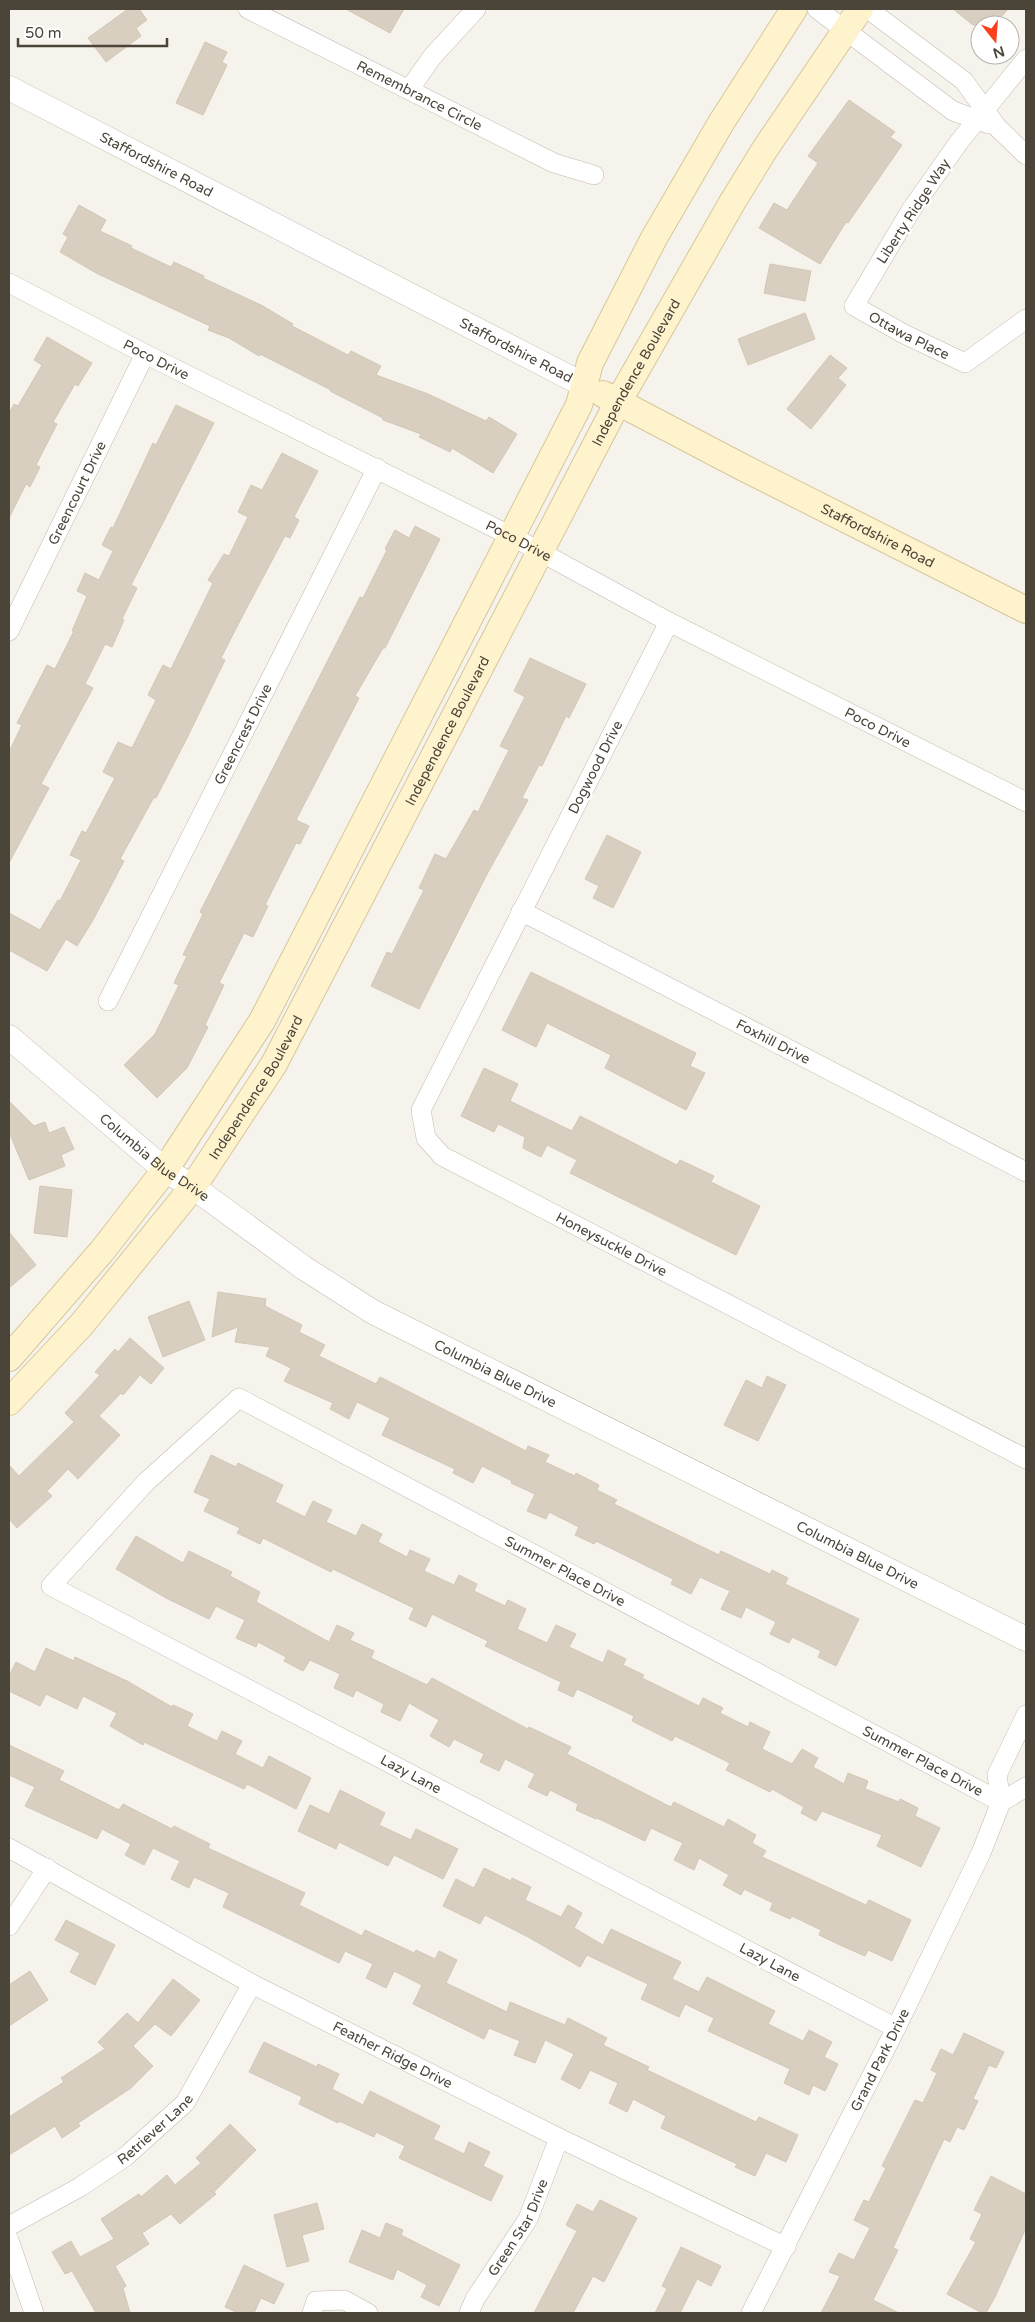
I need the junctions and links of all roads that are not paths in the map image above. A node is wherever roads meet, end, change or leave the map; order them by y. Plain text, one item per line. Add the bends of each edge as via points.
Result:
1 (248, 9) edge
2 (476, 9) edge
3 (794, 9) edge
4 (817, 9) edge
5 (860, 9) edge
6 (868, 9) edge
7 (844, 30) junction
8 (1026, 59) edge
9 (9, 88) edge
10 (409, 90) junction
11 (982, 115) junction
12 (1026, 155) edge
13 (594, 176) dead end
14 (9, 283) edge
15 (854, 306) joint
16 (1026, 319) edge
17 (145, 354) junction
18 (584, 385) junction
19 (618, 402) junction
20 (377, 468) junction
21 (513, 537) junction
22 (540, 552) junction
23 (1026, 610) edge
24 (668, 622) junction
25 (9, 631) edge
26 (1026, 802) edge
27 (350, 853) junction
28 (377, 868) junction
29 (521, 911) junction
30 (108, 1001) dead end
31 (9, 1037) edge
32 (165, 1170) junction
33 (1026, 1172) edge
34 (193, 1187) junction
35 (9, 1358) edge
36 (9, 1402) edge
37 (1026, 1459) edge
38 (146, 1482) joint
39 (1026, 1638) edge
40 (1026, 1715) edge
41 (1026, 1788) edge
42 (1001, 1802) junction
43 (9, 1848) edge
44 (47, 1868) junction
45 (9, 1926) edge
46 (252, 1984) junction
47 (896, 2028) junction
48 (559, 2138) junction
49 (9, 2226) edge
50 (9, 2240) edge
51 (786, 2247) junction
52 (34, 2313) edge
53 (312, 2313) edge
54 (368, 2313) edge
55 (469, 2313) edge
56 (750, 2313) edge

1 - 10 street, Remembrance Circle
2 - 10 street via 432,57
3 - 18 main road, Independence Boulevard via 721,123 654,238 594,356
4 - 7 street
5 - 7 main road, Independence Boulevard
6 - 11 street via 964,82
7 - 11 street via 953,111
7 - 19 main road, Independence Boulevard via 733,201
8 - 11 street, Liberty Ridge Way
9 - 18 street, Staffordshire Road
10 - 13 street, Remembrance Circle via 554,163
11 - 12 street
11 - 15 street, Liberty Ridge Way via 911,210
14 - 17 street, Poco Drive
15 - 16 street, Ottawa Place via 965,363
17 - 20 street, Poco Drive
17 - 25 street, Greencourt Drive
18 - 19 main road, Staffordshire Road
18 - 21 main road, Independence Boulevard via 579,405
19 - 22 main road, Independence Boulevard
19 - 23 main road, Staffordshire Road
20 - 21 street, Poco Drive
20 - 30 street, Greencrest Drive
21 - 22 street, Poco Drive
21 - 27 main road, Independence Boulevard
22 - 24 street, Poco Drive
22 - 28 main road, Independence Boulevard
24 - 26 street, Poco Drive
24 - 29 street, Dogwood Drive
27 - 28 main road
27 - 32 main road, Independence Boulevard via 262,1021
28 - 34 main road, Independence Boulevard via 274,1064
29 - 33 street, Foxhill Drive
29 - 37 street, Honeysuckle Drive via 420,1110 426,1138 442,1156
31 - 32 street, Columbia Blue Drive
32 - 34 street, Columbia Blue Drive
32 - 35 main road, Independence Boulevard via 90,1265
34 - 36 main road, Independence Boulevard via 89,1316
34 - 39 street, Columbia Blue Drive via 304,1268 373,1312
38 - 42 street, Summer Place Drive via 239,1398
38 - 47 street, Lazy Lane via 50,1586
40 - 42 street, Grand Park Drive via 997,1775
41 - 42 street
42 - 47 street, Grand Park Drive via 981,1853
43 - 44 street, Feather Ridge Drive
44 - 45 street
44 - 46 street, Feather Ridge Drive
46 - 48 street, Feather Ridge Drive
46 - 49 street, Retriever Lane via 185,2103 125,2157 80,2187
47 - 51 street, Grand Park Drive
48 - 51 street, Feather Ridge Drive
48 - 55 street, Green Star Drive via 528,2219
50 - 52 street
51 - 56 street, Grand Park Drive
53 - 54 street via 316,2301 344,2300

